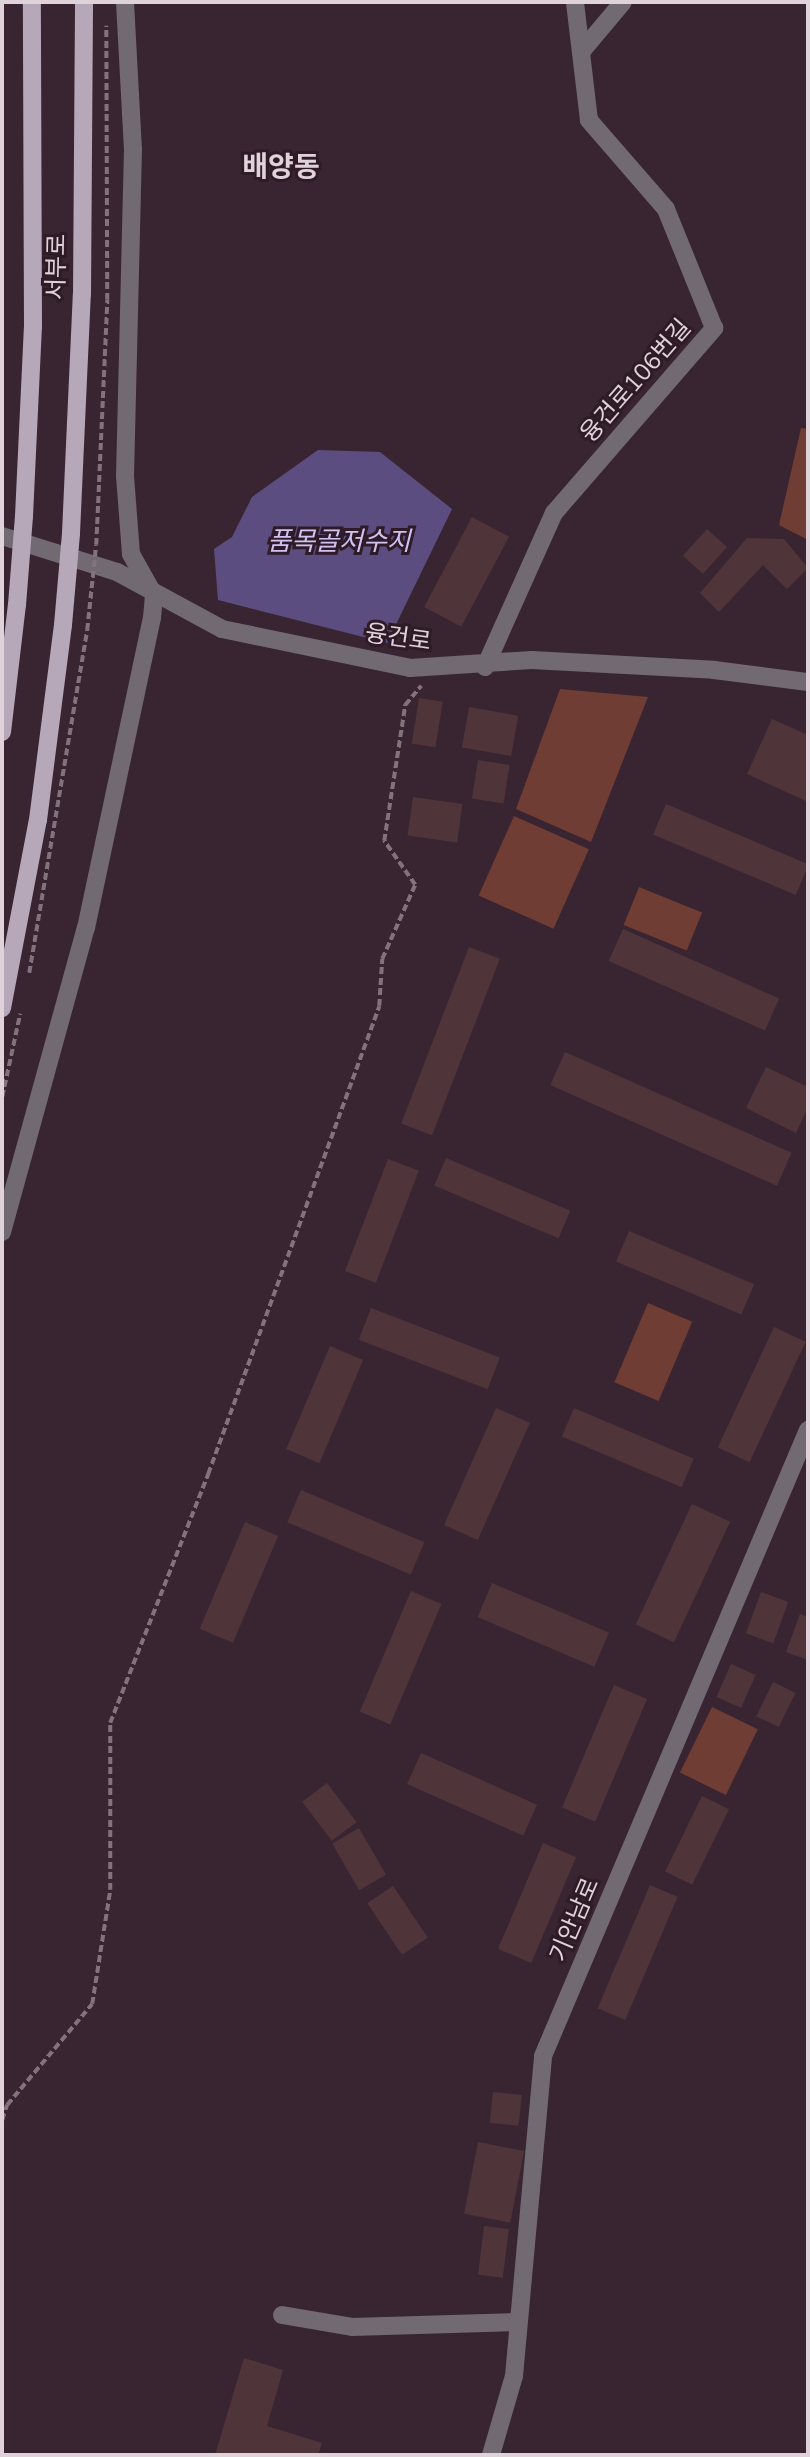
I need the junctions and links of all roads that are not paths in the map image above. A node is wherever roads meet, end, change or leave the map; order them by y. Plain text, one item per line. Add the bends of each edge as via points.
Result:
1 (32, 2) edge
2 (84, 2) edge
3 (125, 2) edge
4 (575, 2) edge
5 (623, 2) edge
6 (581, 52) junction
7 (2, 536) edge
8 (154, 595) junction
9 (485, 667) junction
10 (808, 682) edge
11 (2, 732) edge
12 (2, 1008) edge
13 (2, 1232) edge
14 (808, 1430) edge
15 (282, 2315) dead end
16 (517, 2322) junction
17 (491, 2455) edge

1 - 11 main road, 서부로, bridge via 33,327 24,516
2 - 12 main road, 서부로, bridge via 82,294 71,533 38,820
3 - 8 street via 133,150 125,476 131,554
4 - 6 street, 융건로106번길
5 - 6 street
6 - 9 street, 융건로106번길 via 590,120 666,209 714,328 554,513
7 - 8 street, 융건로 via 117,572
8 - 9 street, 융건로 via 222,629 410,668
8 - 13 street via 86,928
9 - 10 street, 융건로 via 532,660 714,670
14 - 16 street, 기안남로 via 543,2056
15 - 16 street via 352,2327
16 - 17 street, 기안남로 via 514,2376

